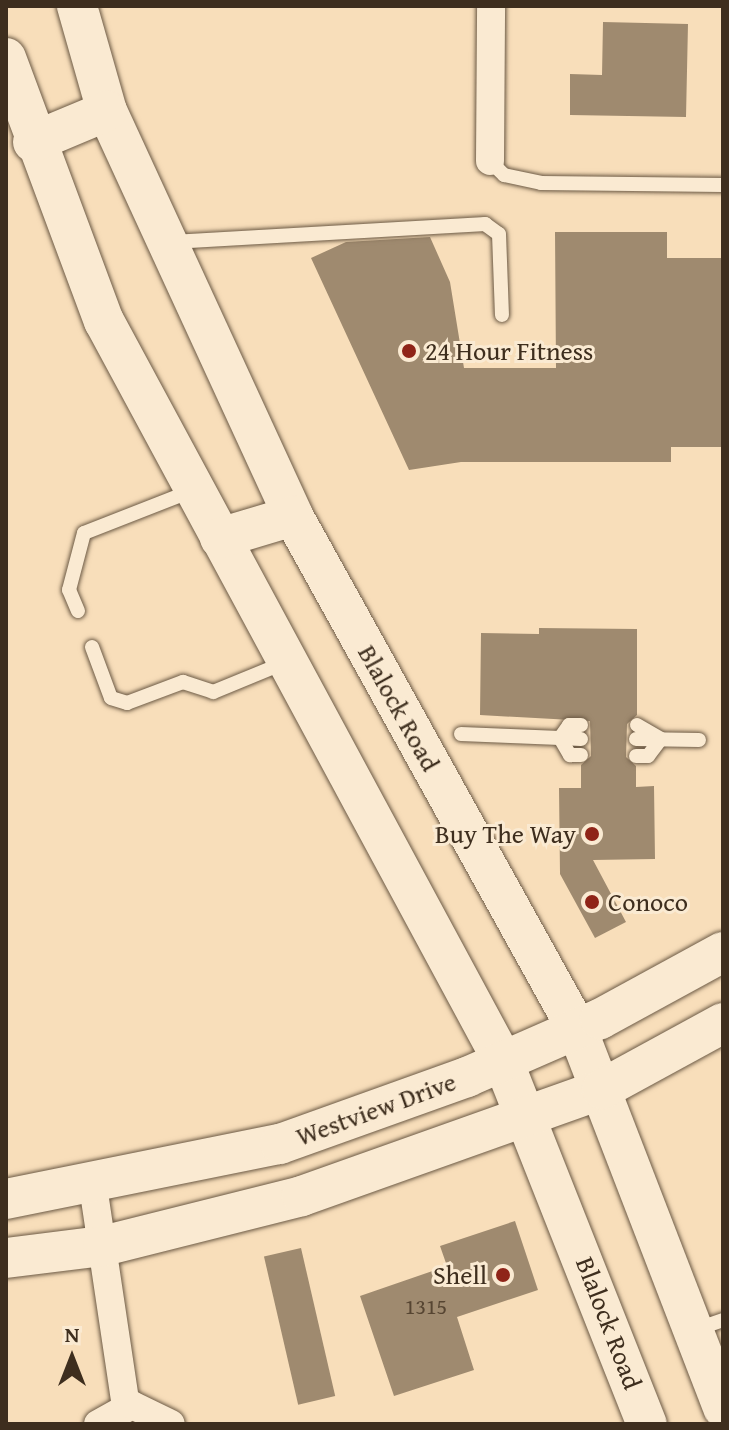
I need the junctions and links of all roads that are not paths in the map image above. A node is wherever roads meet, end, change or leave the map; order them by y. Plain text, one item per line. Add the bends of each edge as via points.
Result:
1 (77, 6) edge
2 (491, 6) edge
3 (6, 61) edge
4 (107, 111) junction
5 (33, 142) junction
6 (490, 161) joint
7 (723, 185) edge
8 (167, 242) junction
9 (502, 315) dead end
10 (195, 490) junction
11 (293, 516) junction
12 (220, 538) junction
13 (78, 611) dead end
14 (92, 647) dead end
15 (287, 661) junction
16 (581, 732) dead end
17 (636, 732) dead end
18 (461, 734) dead end
19 (560, 738) junction
20 (661, 739) junction
21 (699, 740) dead end
22 (581, 755) dead end
23 (636, 756) dead end
24 (723, 952) edge
25 (723, 1023) edge
26 (577, 1029) junction
27 (503, 1061) junction
28 (602, 1089) junction
29 (528, 1115) junction
30 (93, 1186) junction
31 (6, 1199) edge
32 (103, 1246) junction
33 (6, 1258) edge
34 (708, 1325) edge
35 (126, 1406) junction
36 (723, 1408) edge
37 (98, 1424) edge
38 (171, 1424) edge
39 (647, 1424) edge

1 - 4 main road, Blalock Road
2 - 6 street
3 - 5 main road, Blalock Road
4 - 5 main road
4 - 8 main road, Blalock Road
5 - 10 main road, Blalock Road via 104,321
6 - 7 lane via 504,175 530,182
8 - 9 lane via 485,224 499,234
8 - 11 main road, Blalock Road
10 - 12 main road, Blalock Road
10 - 13 lane via 84,533 69,590
11 - 12 main road
11 - 26 main road, Blalock Road
12 - 15 main road, Blalock Road
14 - 15 lane via 111,698 127,703 183,682 213,692
15 - 27 main road, Blalock Road
16 - 19 lane via 569,725
17 - 20 lane
18 - 19 lane
19 - 22 lane via 570,755
20 - 21 lane
20 - 23 lane via 648,756
24 - 26 main road, Westview Drive
25 - 28 main road
26 - 27 main road, Westview Drive
26 - 28 main road, Blalock Road
27 - 29 main road, Blalock Road
27 - 30 main road, Westview Drive via 280,1144
28 - 29 main road
28 - 34 main road, Blalock Road
29 - 32 main road via 302,1196
29 - 39 main road, Blalock Road
30 - 31 main road, Westview Drive
30 - 32 street
32 - 33 main road
32 - 35 street
34 - 36 main road, Blalock Road
35 - 37 street
35 - 38 street via 148,1407

